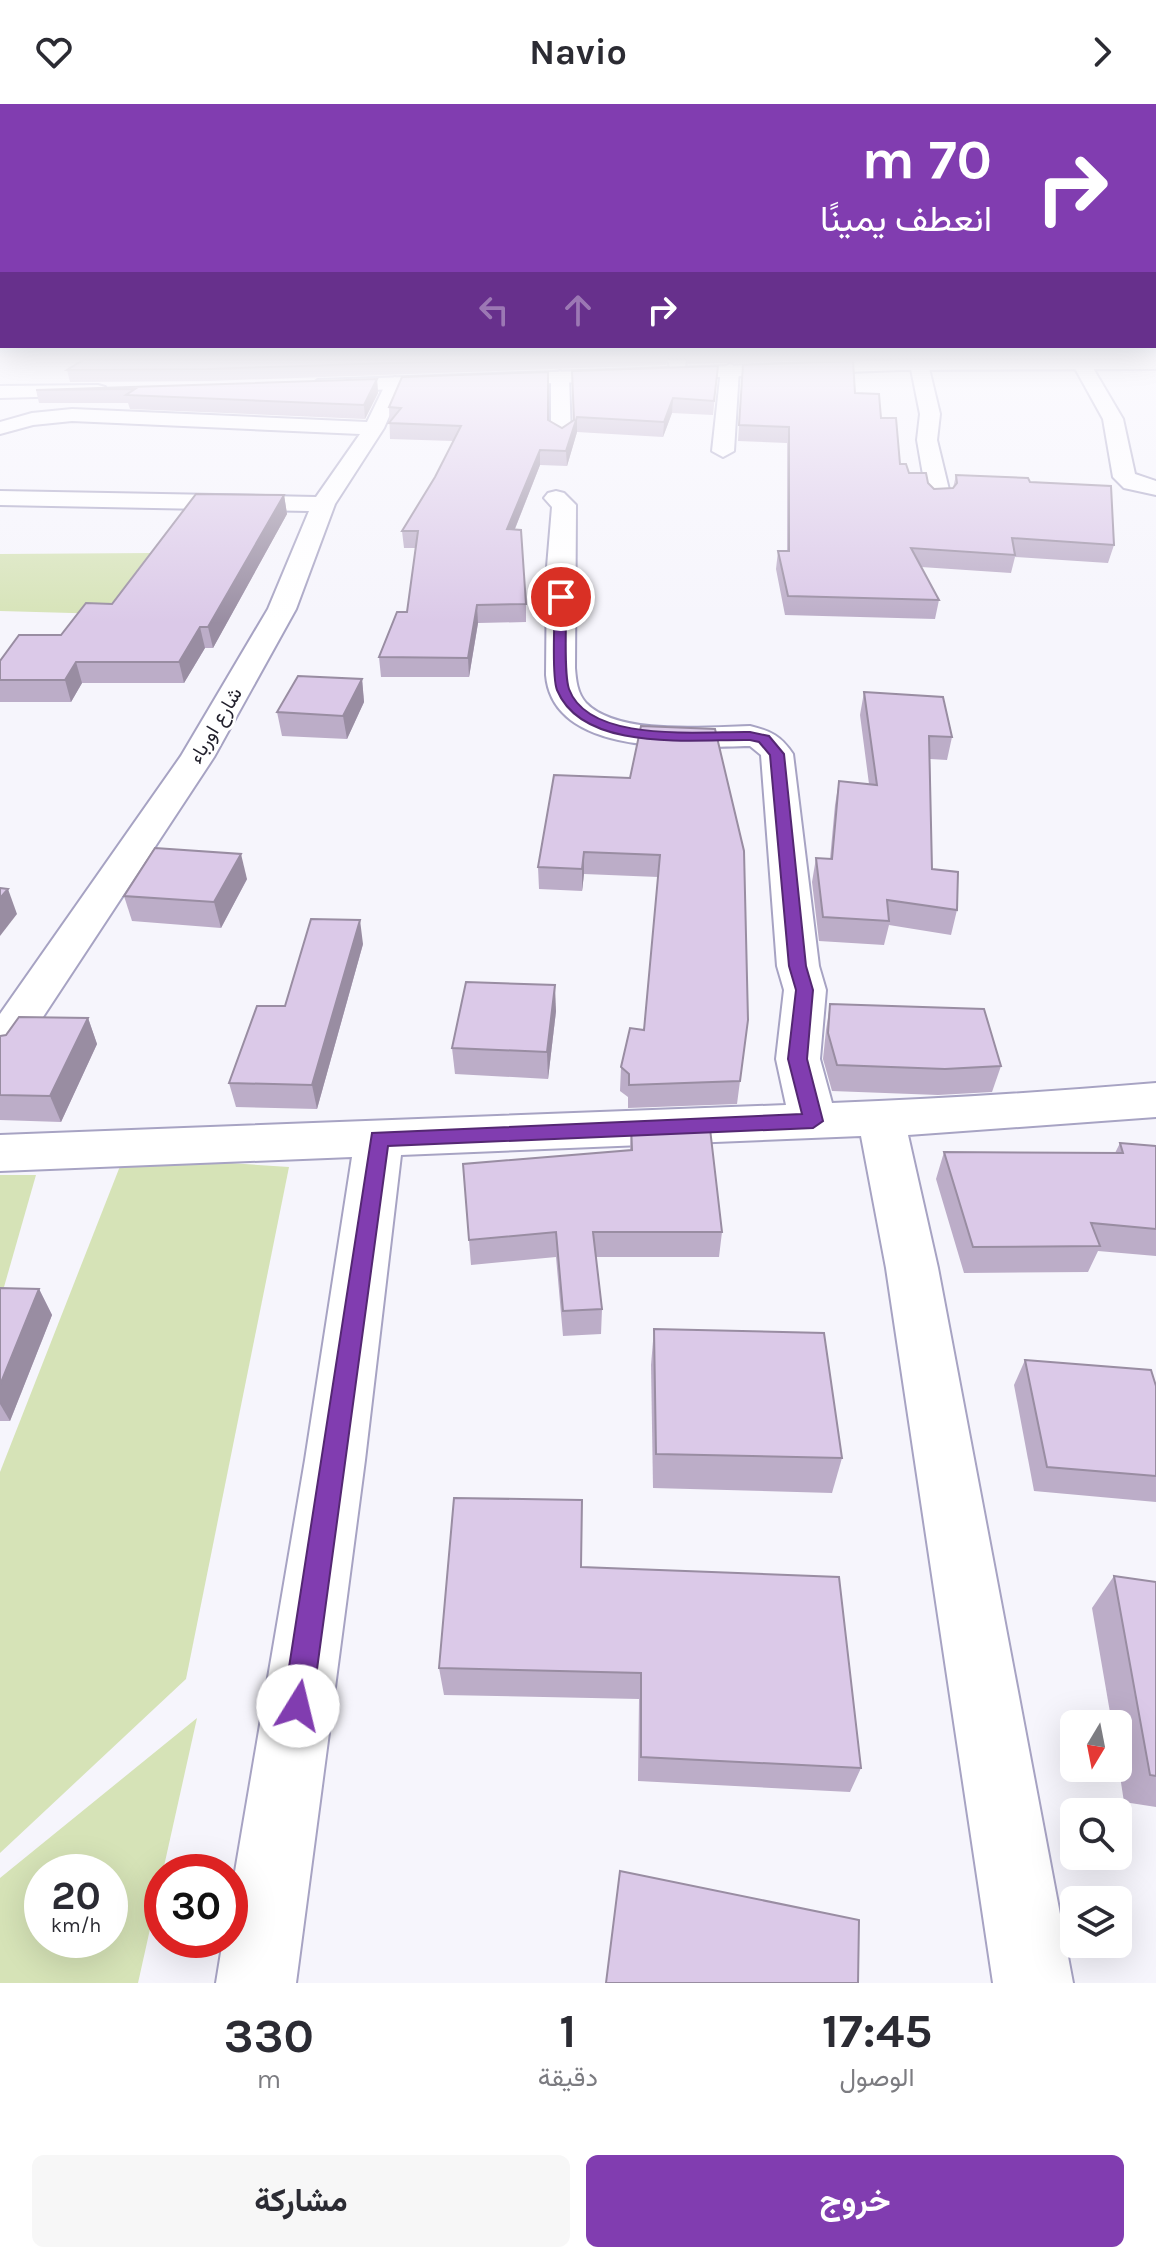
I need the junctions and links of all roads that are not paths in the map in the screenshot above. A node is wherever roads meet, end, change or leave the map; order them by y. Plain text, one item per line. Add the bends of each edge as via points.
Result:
1 (361, 448) edge
2 (723, 448) edge
3 (929, 448) edge
4 (1118, 448) edge
5 (723, 451) dead end
6 (1156, 488) edge
7 (0, 498) edge
8 (556, 498) dead end
9 (939, 498) edge
10 (323, 504) junction
11 (0, 1047) edge
12 (1156, 1100) edge
13 (880, 1116) junction
14 (813, 1121) junction
15 (379, 1139) junction
16 (0, 1153) edge
17 (256, 1983) edge
18 (1033, 1983) edge

1 - 10 street, شارع اورباء
2 - 5 street
3 - 9 street
4 - 6 street via 1124,477
7 - 10 street
8 - 14 street via 564,505 559,545 562,688 575,708 611,730 750,736 764,739 777,754 798,966 805,990 798,1059
10 - 11 street, شارع اورباء via 282,609 197,757
12 - 13 street via 973,1115
13 - 14 street
13 - 18 street via 912,1268
14 - 15 street
15 - 16 street
15 - 17 street

